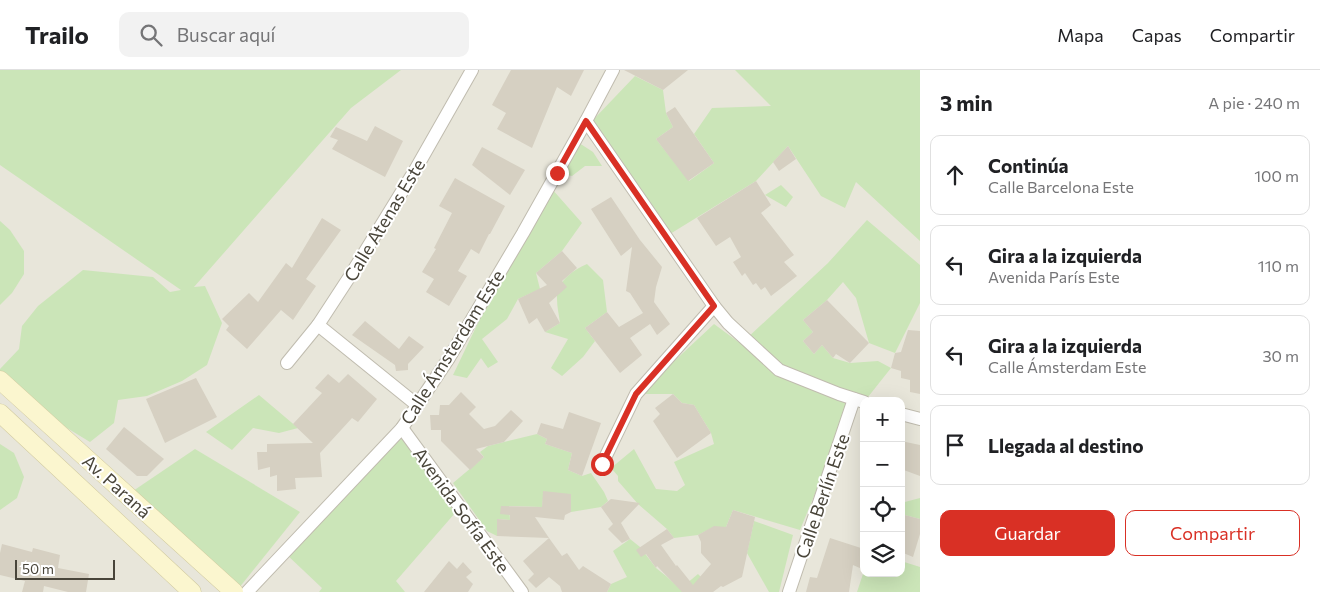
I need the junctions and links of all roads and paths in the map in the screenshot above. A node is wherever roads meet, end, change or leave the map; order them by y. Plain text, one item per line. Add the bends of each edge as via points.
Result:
1 (472, 70) edge
2 (613, 70) edge
3 (586, 121) junction
4 (714, 306) junction
5 (318, 325) junction
6 (286, 363) dead end
7 (0, 380) edge
8 (859, 400) edge
9 (417, 404) junction
10 (0, 413) edge
11 (905, 415) edge
12 (920, 420) edge
13 (402, 428) junction
14 (602, 464) dead end
15 (192, 592) edge
16 (234, 592) edge
17 (247, 592) edge
18 (522, 592) edge
19 (790, 592) edge

1 - 5 street, Calle Atenas Este via 414,172
2 - 3 street, Calle Ámsterdam Este
3 - 4 street
3 - 9 street, Calle Ámsterdam Este via 523,233
4 - 8 street via 779,370
4 - 14 street via 636,394
5 - 6 street, Calle Atenas Este
5 - 9 street
7 - 16 street, Av. Paraná
8 - 19 street, Calle Berlín Este
9 - 13 street, Calle Ámsterdam Este
10 - 15 street, Av. Paraná
11 - 12 street
13 - 17 street, Calle Ámsterdam Este
13 - 18 street, Avenida Sofía Este

